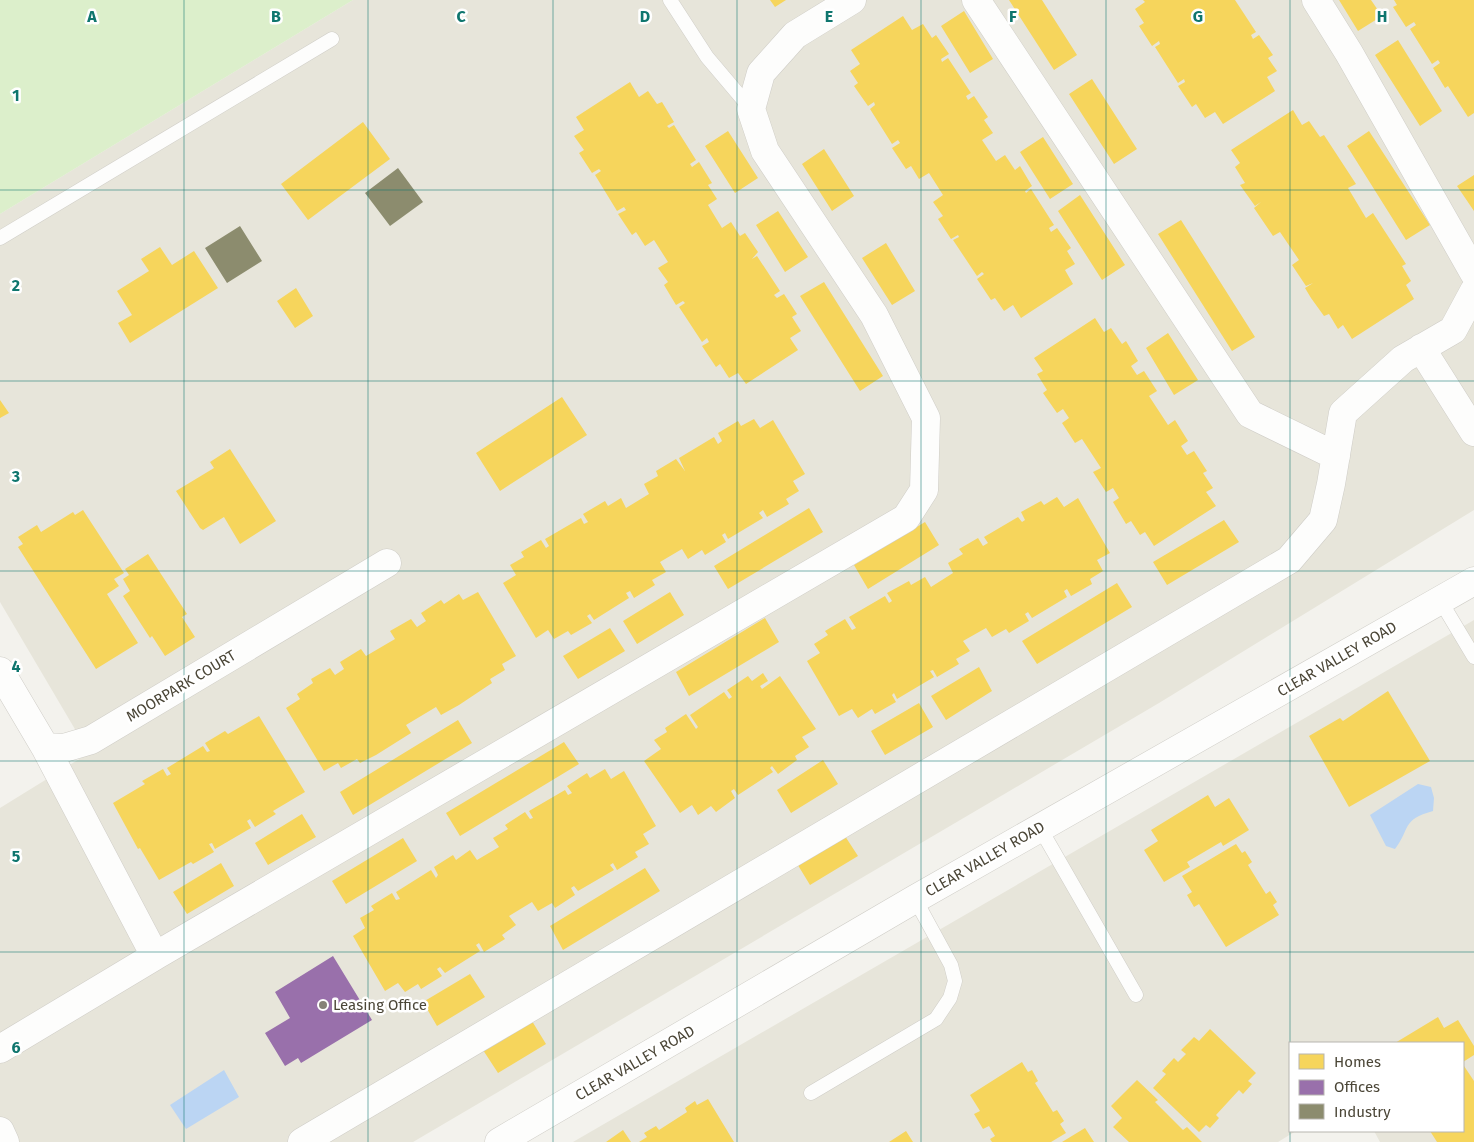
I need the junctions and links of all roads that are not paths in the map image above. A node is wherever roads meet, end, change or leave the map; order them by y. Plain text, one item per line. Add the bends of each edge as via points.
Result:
1 (670, 0) edge
2 (852, 0) edge
3 (976, 0) edge
4 (1316, 0) edge
5 (332, 40) dead end
6 (751, 109) junction
7 (0, 238) edge
8 (1474, 273) edge
9 (1474, 291) edge
10 (1421, 348) junction
11 (1472, 424) edge
12 (1336, 456) junction
13 (387, 563) dead end
14 (1474, 581) edge
15 (1440, 600) junction
16 (1474, 657) edge
17 (0, 671) edge
18 (45, 747) junction
19 (1040, 828) junction
20 (915, 899) junction
21 (155, 956) junction
22 (1136, 995) dead end
23 (0, 1049) edge
24 (811, 1093) dead end
25 (0, 1131) edge
26 (5, 1142) edge
27 (302, 1142) edge
28 (499, 1142) edge

1 - 6 lane via 707,57
2 - 6 street via 795,35 761,73
3 - 12 street via 1250,414
4 - 8 street
5 - 7 lane
6 - 21 street via 766,151 874,315 926,418 924,490 906,518
9 - 10 street via 1452,330
10 - 11 street
10 - 12 street via 1403,359 1343,413
12 - 27 street via 1322,520 1289,560
13 - 18 street, MOORPARK COURT via 91,740 64,748
14 - 15 street, CLEAR VALLEY ROAD
15 - 16 lane
15 - 19 street, CLEAR VALLEY ROAD
17 - 18 street
18 - 21 street
19 - 20 street, CLEAR VALLEY ROAD
19 - 22 lane
20 - 24 lane via 951,965 955,981 950,998 936,1019
20 - 28 street, CLEAR VALLEY ROAD
21 - 23 street
25 - 26 street

